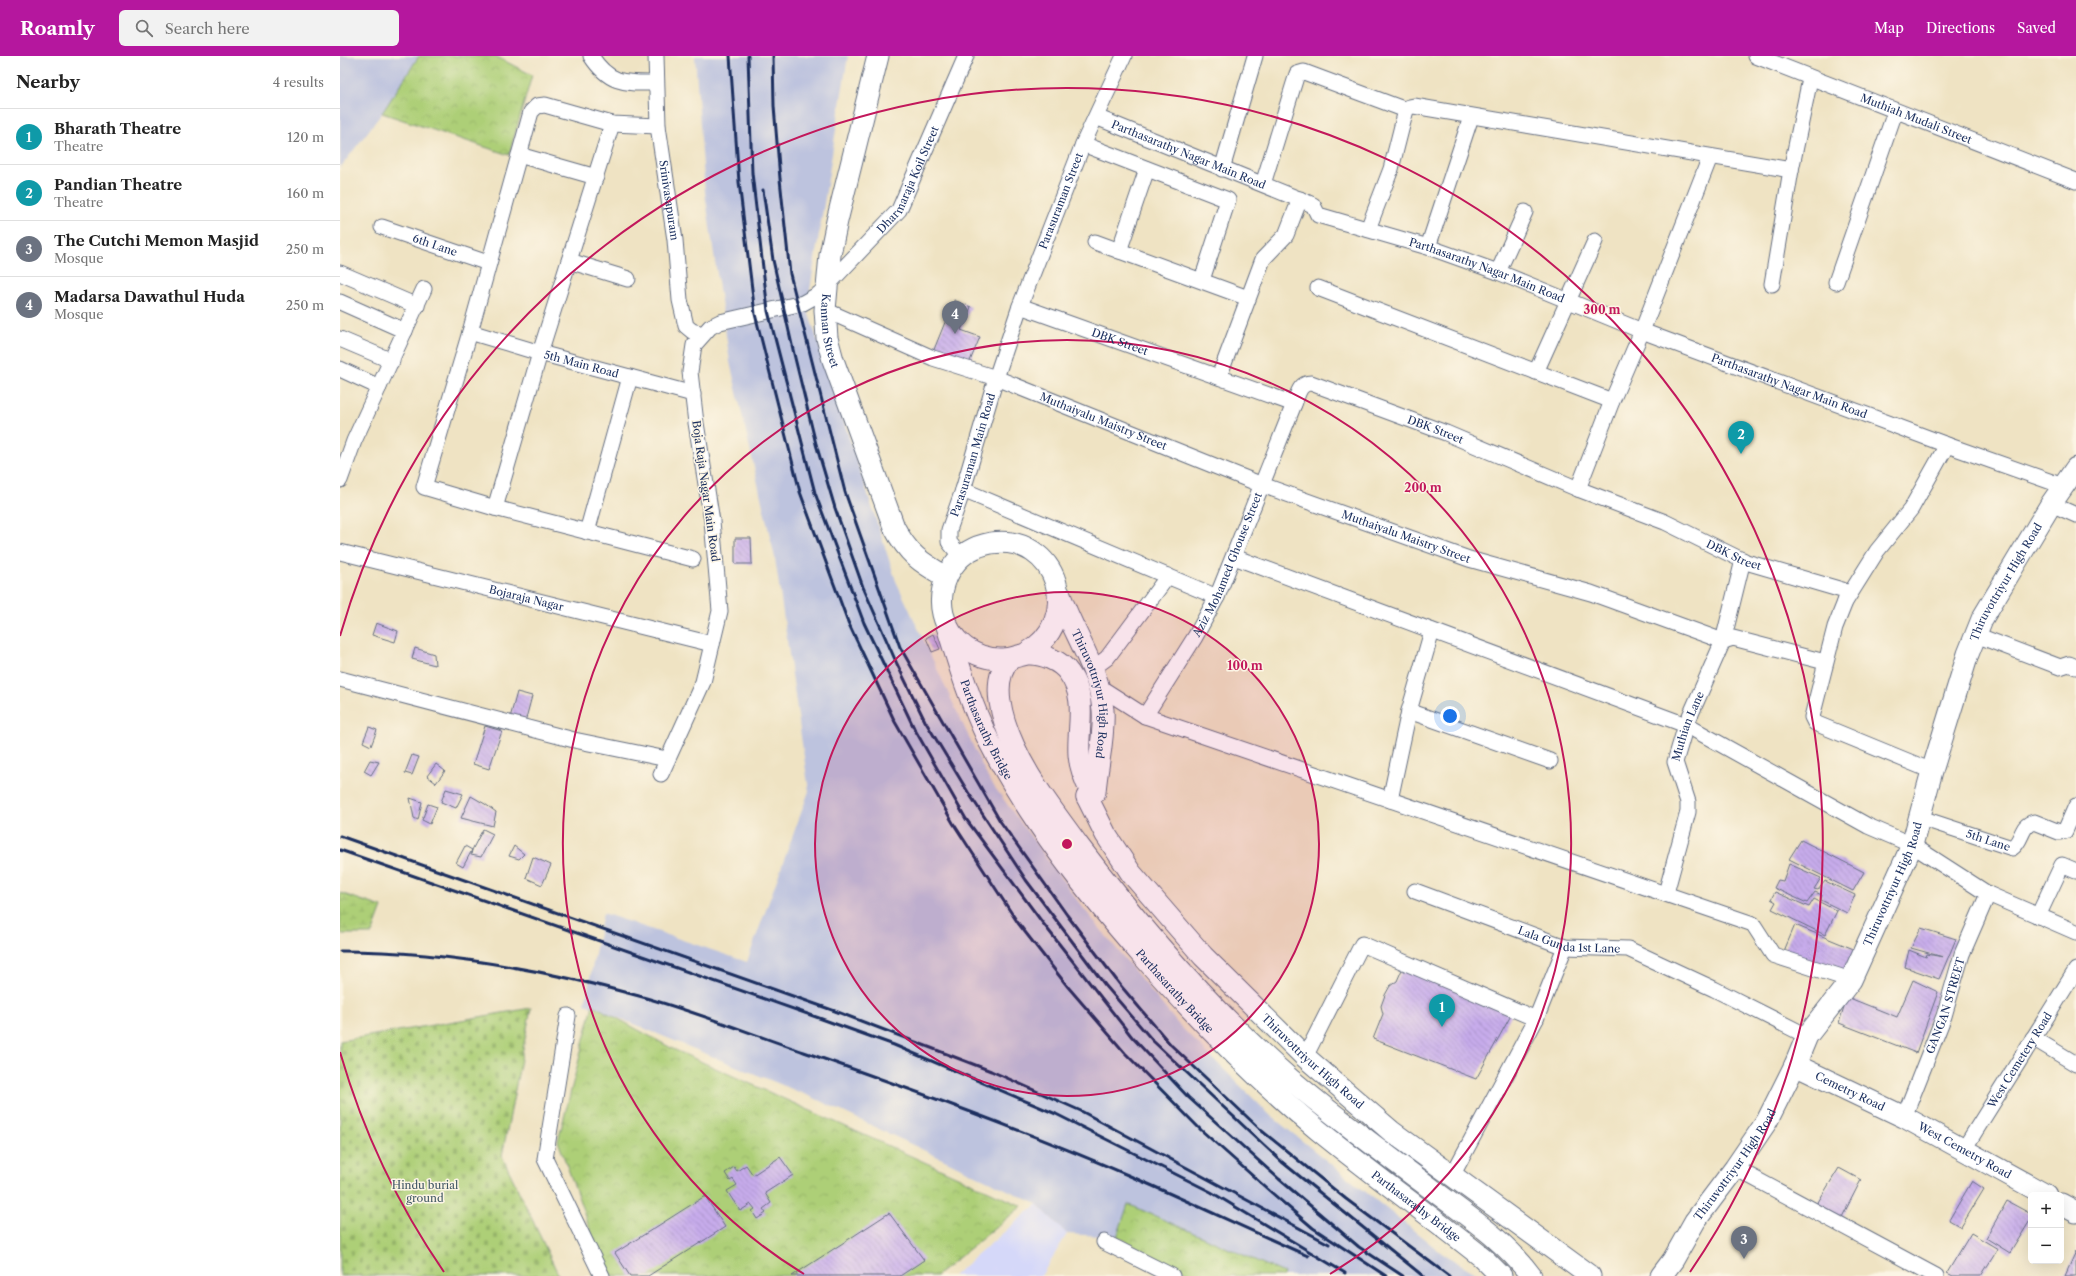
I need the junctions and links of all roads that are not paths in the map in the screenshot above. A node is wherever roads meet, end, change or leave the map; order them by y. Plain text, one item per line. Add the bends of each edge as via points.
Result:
1 (591, 56) edge
2 (656, 56) edge
3 (878, 56) edge
4 (966, 56) edge
5 (1124, 56) edge
6 (1255, 56) edge
7 (1756, 56) edge
8 (1810, 79) junction
9 (656, 83) junction
10 (1406, 110) junction
11 (1895, 112) junction
12 (1096, 117) junction
13 (1471, 117) junction
14 (612, 124) junction
15 (658, 126) junction
16 (1083, 144) junction
17 (518, 155) junction
18 (1710, 157) junction
19 (1222, 169) junction
20 (1147, 170) junction
21 (1791, 170) junction
22 (596, 178) junction
23 (2076, 181) edge
24 (1263, 184) junction
25 (1300, 199) junction
26 (1525, 212) dead end
27 (382, 227) dead end
28 (1368, 230) junction
29 (1595, 241) dead end
30 (1095, 242) dead end
31 (1428, 247) junction
32 (1119, 251) junction
33 (569, 261) junction
34 (488, 263) junction
35 (1498, 272) junction
36 (340, 273) edge
37 (628, 279) dead end
38 (1202, 280) junction
39 (1836, 282) dead end
40 (1772, 284) dead end
41 (826, 287) junction
42 (1318, 288) dead end
43 (424, 289) dead end
44 (1248, 298) junction
45 (1569, 301) junction
46 (340, 302) edge
47 (417, 306) junction
48 (1020, 306) junction
49 (825, 310) junction
50 (405, 331) junction
51 (1642, 331) junction
52 (470, 332) junction
53 (702, 334) junction
54 (340, 338) edge
55 (1005, 349) joint
56 (540, 353) junction
57 (392, 361) junction
58 (340, 369) edge
59 (1536, 372) junction
60 (1219, 376) junction
61 (630, 377) junction
62 (996, 378) junction
63 (379, 387) junction
64 (693, 394) junction
65 (1612, 401) junction
66 (1294, 404) junction
67 (347, 438) edge
68 (1947, 445) junction
69 (2076, 468) edge
70 (340, 480) edge
71 (1262, 486) junction
72 (2063, 486) junction
73 (1578, 489) junction
74 (963, 490) junction
75 (2052, 504) junction
76 (495, 508) junction
77 (2076, 515) edge
78 (587, 532) junction
79 (340, 552) edge
80 (961, 557) junction
81 (1234, 557) junction
82 (693, 558) dead end
83 (1743, 560) junction
84 (1168, 576) junction
85 (946, 577) junction
86 (1058, 590) junction
87 (1217, 597) junction
88 (1845, 602) junction
89 (947, 626) junction
90 (1432, 631) junction
91 (1976, 635) junction
92 (1723, 641) junction
93 (712, 644) junction
94 (1017, 656) junction
95 (1825, 662) junction
96 (2076, 667) edge
97 (1095, 677) junction
98 (340, 679) edge
99 (1410, 711) junction
100 (1145, 716) junction
101 (1686, 726) junction
102 (668, 759) junction
103 (1550, 761) dead end
104 (1932, 771) junction
105 (661, 774) dead end
106 (1087, 797) junction
107 (1390, 800) junction
108 (2076, 806) edge
109 (1918, 817) junction
110 (1063, 840) junction
111 (1912, 845) junction
112 (2076, 871) edge
113 (1415, 891) dead end
114 (1666, 893) junction
115 (1988, 894) junction
116 (2038, 916) junction
117 (2076, 932) edge
118 (1565, 947) junction
119 (2076, 970) edge
120 (1851, 980) junction
121 (568, 1016) dead end
122 (1536, 1019) junction
123 (1808, 1036) junction
124 (2033, 1038) junction
125 (1305, 1057) junction
126 (2076, 1064) edge
127 (1795, 1065) junction
128 (1904, 1117) junction
129 (1964, 1149) junction
130 (1735, 1168) junction
131 (1452, 1176) junction
132 (2041, 1192) edge
133 (2064, 1206) edge
134 (2076, 1212) edge
135 (1104, 1242) dead end
136 (602, 1276) edge
137 (1172, 1276) edge
138 (1501, 1276) edge
139 (1531, 1276) edge
140 (1590, 1276) edge
141 (1661, 1276) edge
142 (1936, 1276) edge

1 - 9 street via 610,78 624,83
2 - 9 street, Srinivasapuram
3 - 41 main road, Kannan Street via 837,221
4 - 41 street, Dharmaraja Koil Street via 899,210
5 - 12 street, Parasuraman Street
6 - 19 street
7 - 8 street, Muthiah Mudali Street
8 - 11 street, Muthiah Mudali Street
8 - 21 street
9 - 15 street, Srinivasapuram
10 - 13 street via 1414,106
10 - 24 street via 1300,73 1296,77
10 - 28 street via 1390,169
11 - 23 street, Muthiah Mudali Street
11 - 39 street
12 - 16 street, Parasuraman Street
12 - 19 street, Parthasarathy Nagar Main Road
13 - 18 street
13 - 31 street
14 - 15 street
14 - 17 street via 545,105 537,106 531,112
14 - 22 street
15 - 53 street, Srinivasapuram via 675,240 680,300 686,326
16 - 20 street
16 - 48 street, Parasuraman Street
17 - 22 street
17 - 34 street
18 - 21 street
18 - 51 street
19 - 24 street, Parthasarathy Nagar Main Road
20 - 32 street
20 - 38 street via 1228,200
21 - 40 street
22 - 33 street
24 - 25 street, Parthasarathy Nagar Main Road
25 - 28 street, Parthasarathy Nagar Main Road via 1313,205 1318,215
25 - 44 street via 1286,235 1264,259
26 - 35 street
27 - 34 street, 6th Lane
28 - 31 street, Parthasarathy Nagar Main Road
29 - 45 street
30 - 32 street
31 - 35 street, Parthasarathy Nagar Main Road
32 - 38 street
33 - 37 street
33 - 56 street
34 - 52 street
35 - 45 street, Parthasarathy Nagar Main Road
36 - 47 street
38 - 44 street
41 - 49 main road, Kannan Street
41 - 53 street, Boja Raja Nagar Main Road via 803,303 720,322
42 - 59 street
43 - 47 street
44 - 60 street
45 - 51 street, Parthasarathy Nagar Main Road
45 - 59 street
46 - 50 street
47 - 50 street
48 - 55 street, Parasuraman Street
48 - 60 street, DBK Street
49 - 62 street, Muthaiyalu Maistry Street via 933,358
49 - 85 main road, Kannan Street via 827,338 833,360 894,527 902,543 915,558
50 - 57 street
51 - 65 street
51 - 68 street, Parthasarathy Nagar Main Road
52 - 56 street, 5th Main Road
52 - 76 street via 424,487
53 - 64 street, Boja Raja Nagar Main Road via 694,344 690,365
54 - 57 street
55 - 62 street, Parasuraman Main Road
56 - 61 street, 5th Main Road
56 - 76 street
57 - 63 street
58 - 63 street
59 - 65 street
60 - 66 street, DBK Street
61 - 64 street, 5th Main Road
61 - 78 street
62 - 71 street, Muthaiyalu Maistry Street
62 - 74 street, Parasuraman Main Road
63 - 67 street
64 - 93 street, Boja Raja Nagar Main Road via 712,521 720,600
65 - 73 street
66 - 71 street, Aziz Mohamed Ghouse Street
66 - 73 street, DBK Street via 1302,386 1311,383 1446,433
67 - 70 street
68 - 72 street, Parthasarathy Nagar Main Road
68 - 88 street via 1911,509 1877,551
69 - 72 main road, Thiruvottriyur High Road
71 - 81 street, Aziz Mohamed Ghouse Street
71 - 92 street, Muthaiyalu Maistry Street via 1469,559 1591,593
72 - 75 main road, Thiruvottriyur High Road
73 - 83 street, DBK Street via 1665,522
74 - 80 street, Parasuraman Main Road via 948,537
74 - 84 street
75 - 77 street
75 - 91 main road, Thiruvottriyur High Road via 1982,619
76 - 78 street
78 - 82 street
79 - 93 street, Bojaraja Nagar
80 - 85 main road
80 - 86 main road via 967,551 988,544 1004,542 1019,545 1045,562
81 - 87 street, Aziz Mohamed Ghouse Street
81 - 90 street
83 - 88 street, DBK Street via 1842,590 1848,595
83 - 92 street, Muthian Lane
84 - 87 street
84 - 97 street
85 - 89 main road via 941,604
86 - 94 main road via 1059,606 1053,628 1044,641
86 - 97 main road, Thiruvottriyur High Road
87 - 100 street, Aziz Mohamed Ghouse Street
88 - 95 street
89 - 94 main road via 956,639 973,653 995,659
89 - 110 main road, Parthasarathy Bridge via 968,691 989,740 1026,805
90 - 99 street
90 - 101 street via 1527,664
91 - 96 street via 2060,667 2068,664
91 - 104 main road, Thiruvottriyur High Road
92 - 95 street, Muthaiyalu Maistry Street via 1733,638
92 - 101 street, Muthian Lane
93 - 102 street, Boja Raja Nagar Main Road via 703,682
94 - 106 main road, Thiruvottriyur High Road via 1042,656 1059,663 1077,686 1081,713 1079,756 1091,792
94 - 110 main road, Parthasarathy Bridge via 1001,671 1003,716 1024,766
95 - 104 street via 1812,715 1813,722
97 - 100 street
97 - 106 main road, Thiruvottriyur High Road via 1103,709 1103,722 1095,792
98 - 102 street via 574,740
99 - 103 street
99 - 107 street
100 - 107 street
101 - 111 street via 1868,826
101 - 114 street, Muthian Lane via 1675,762 1688,802 1688,812
102 - 105 street, Boja Raja Nagar Main Road
104 - 109 main road, Thiruvottriyur High Road
106 - 125 main road, Thiruvottriyur High Road via 1106,835 1131,873 1203,956
107 - 114 street
108 - 109 street, 5th Lane via 2065,831 2059,832 2034,822 2030,823 2012,848
109 - 111 main road, Thiruvottriyur High Road
110 - 138 main road, Parthasarathy Bridge via 1105,912 1193,1012 1250,1070 1318,1130 1482,1257
110 - 139 main road, Parthasarathy Bridge via 1128,907 1217,1008 1263,1053 1326,1109 1502,1243
111 - 115 street
111 - 120 main road, Thiruvottriyur High Road
112 - 116 street via 2062,865
113 - 118 street, Lala Gunda 1st Lane
114 - 120 street via 1753,924 1773,955
115 - 116 street
115 - 128 street, GANGAN STREET via 1962,954 1944,1016
116 - 117 street
118 - 122 street
118 - 123 street, Lala Gunda 1st Lane via 1628,949 1714,988
119 - 124 street, West Cemetery Road
120 - 123 main road, Thiruvottriyur High Road
121 - 136 street via 545,1159
122 - 125 street via 1362,944
122 - 131 street
123 - 127 main road, Thiruvottriyur High Road
124 - 126 street
124 - 129 street, West Cemetery Road
125 - 131 main road, Thiruvottriyur High Road via 1372,1115
127 - 128 main road, Cemetry Road
127 - 130 main road, Thiruvottriyur High Road via 1767,1121
128 - 129 main road, West Cemetry Road
129 - 132 main road, West Cemetry Road
130 - 141 main road, Thiruvottriyur High Road via 1695,1221
130 - 142 street
131 - 140 main road, Thiruvottriyur High Road
133 - 134 main road
135 - 137 street

